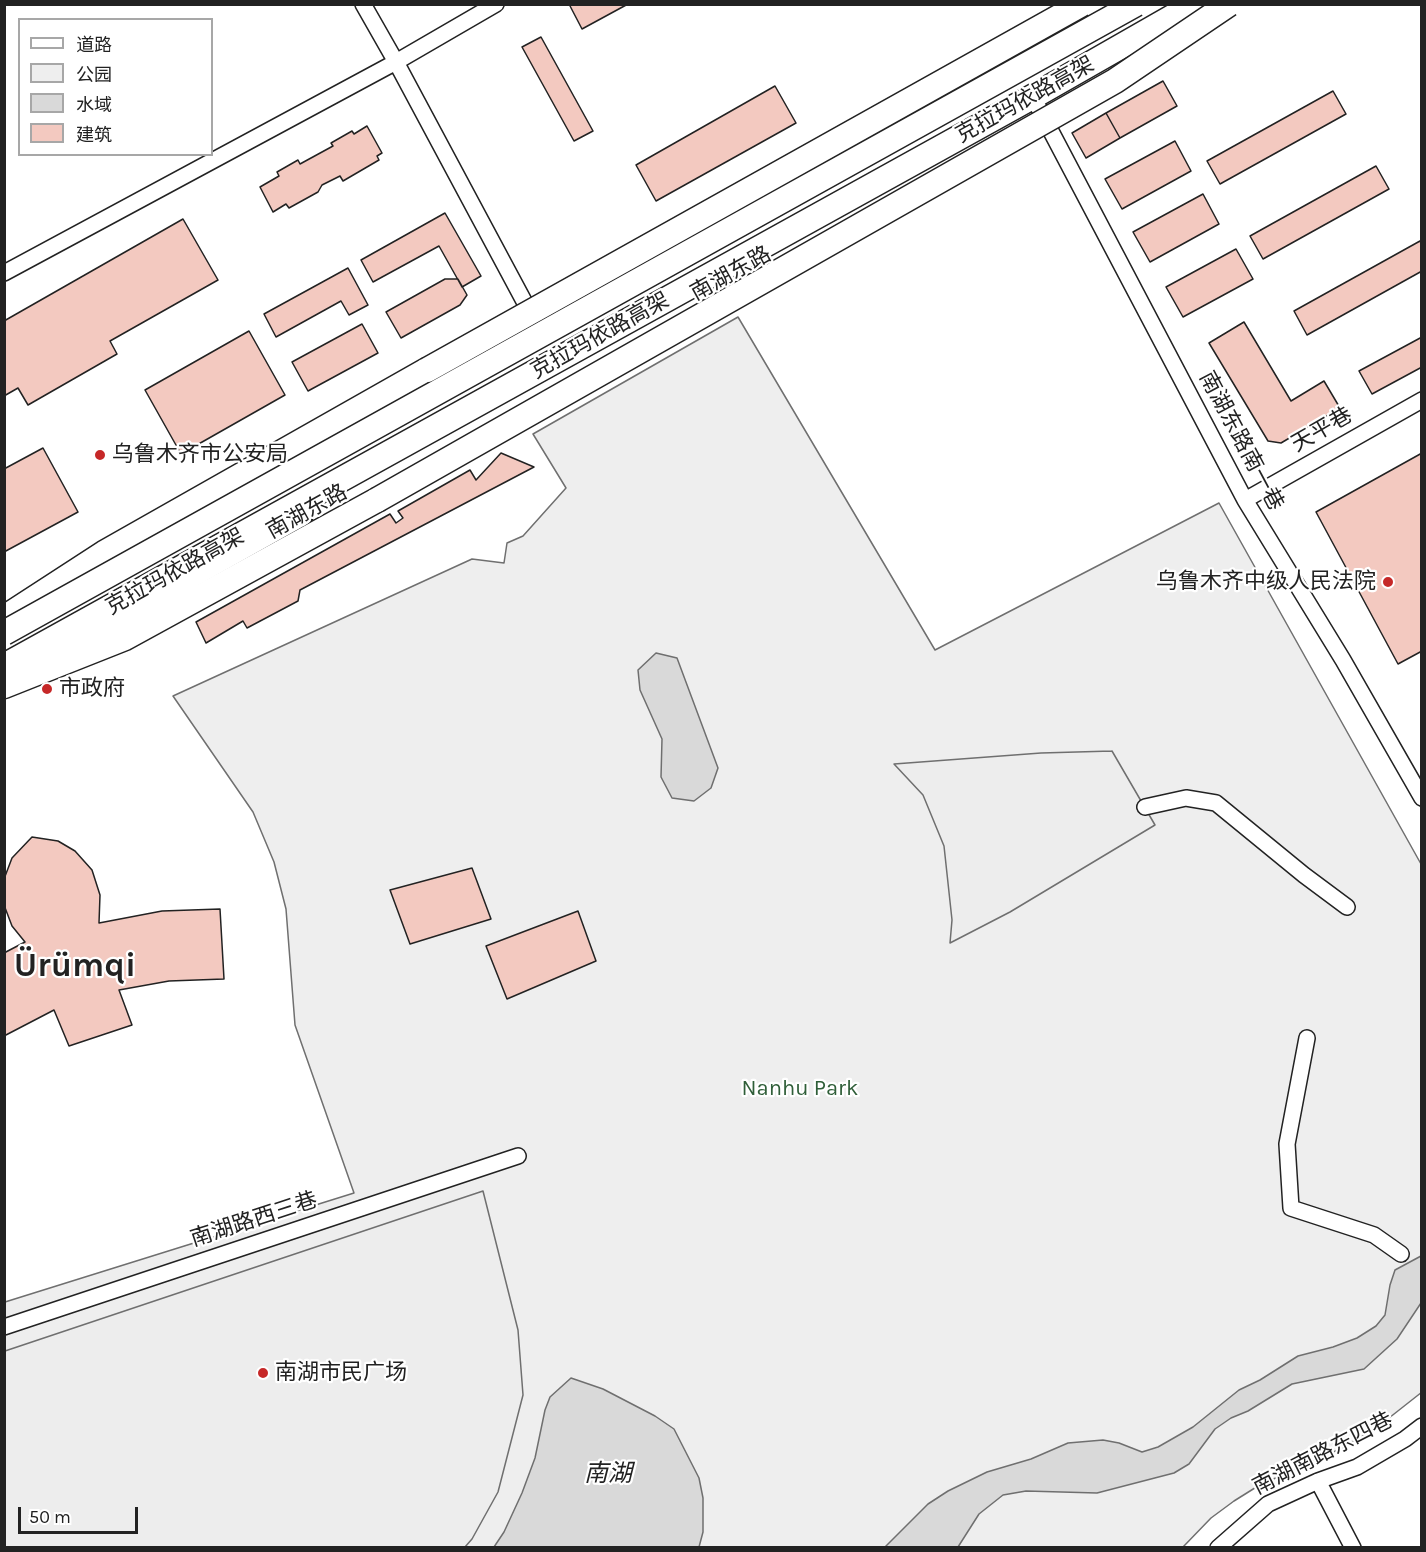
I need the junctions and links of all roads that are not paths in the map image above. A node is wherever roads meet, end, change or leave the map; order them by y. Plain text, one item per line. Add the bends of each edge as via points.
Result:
1 (363, 4) edge
2 (496, 4) edge
3 (1082, 4) edge
4 (1136, 4) edge
5 (1145, 4) edge
6 (1195, 4) edge
7 (1203, 4) edge
8 (1228, 4) edge
9 (396, 62) junction
10 (1034, 99) junction
11 (4, 273) edge
12 (545, 340) junction
13 (1422, 400) edge
14 (1245, 500) junction
15 (4, 618) edge
16 (4, 624) edge
17 (4, 633) edge
18 (4, 666) edge
19 (4, 684) edge
20 (1422, 798) edge
21 (1145, 807) dead end
22 (1347, 907) dead end
23 (1307, 1038) dead end
24 (518, 1156) dead end
25 (1401, 1254) dead end
26 (4, 1327) edge
27 (1422, 1426) edge
28 (1318, 1481) junction
29 (1218, 1548) edge
30 (1353, 1548) edge

1 - 9 street
2 - 9 street
3 - 15 highway, bridge via 104,553
4 - 17 highway, 克拉玛依路高架, bridge
5 - 12 main road, 南湖东路
6 - 18 highway, 克拉玛依路高架
7 - 10 main road, 南湖东路
8 - 19 highway, bridge via 1115,81 376,500 125,638
9 - 11 street
9 - 12 street
10 - 14 street, 南湖东路南一巷
10 - 19 main road, 南湖东路 via 849,208
12 - 16 main road, 南湖东路
13 - 14 street, 天平巷
14 - 20 street, 南湖东路南一巷
21 - 22 street via 1186,798 1216,803
23 - 25 street via 1287,1144 1291,1208 1374,1235
24 - 26 street, 南湖路西三巷
27 - 28 street, 南湖南路东四巷 via 1358,1467
28 - 29 street, 南湖南路东四巷 via 1269,1504
28 - 30 street

